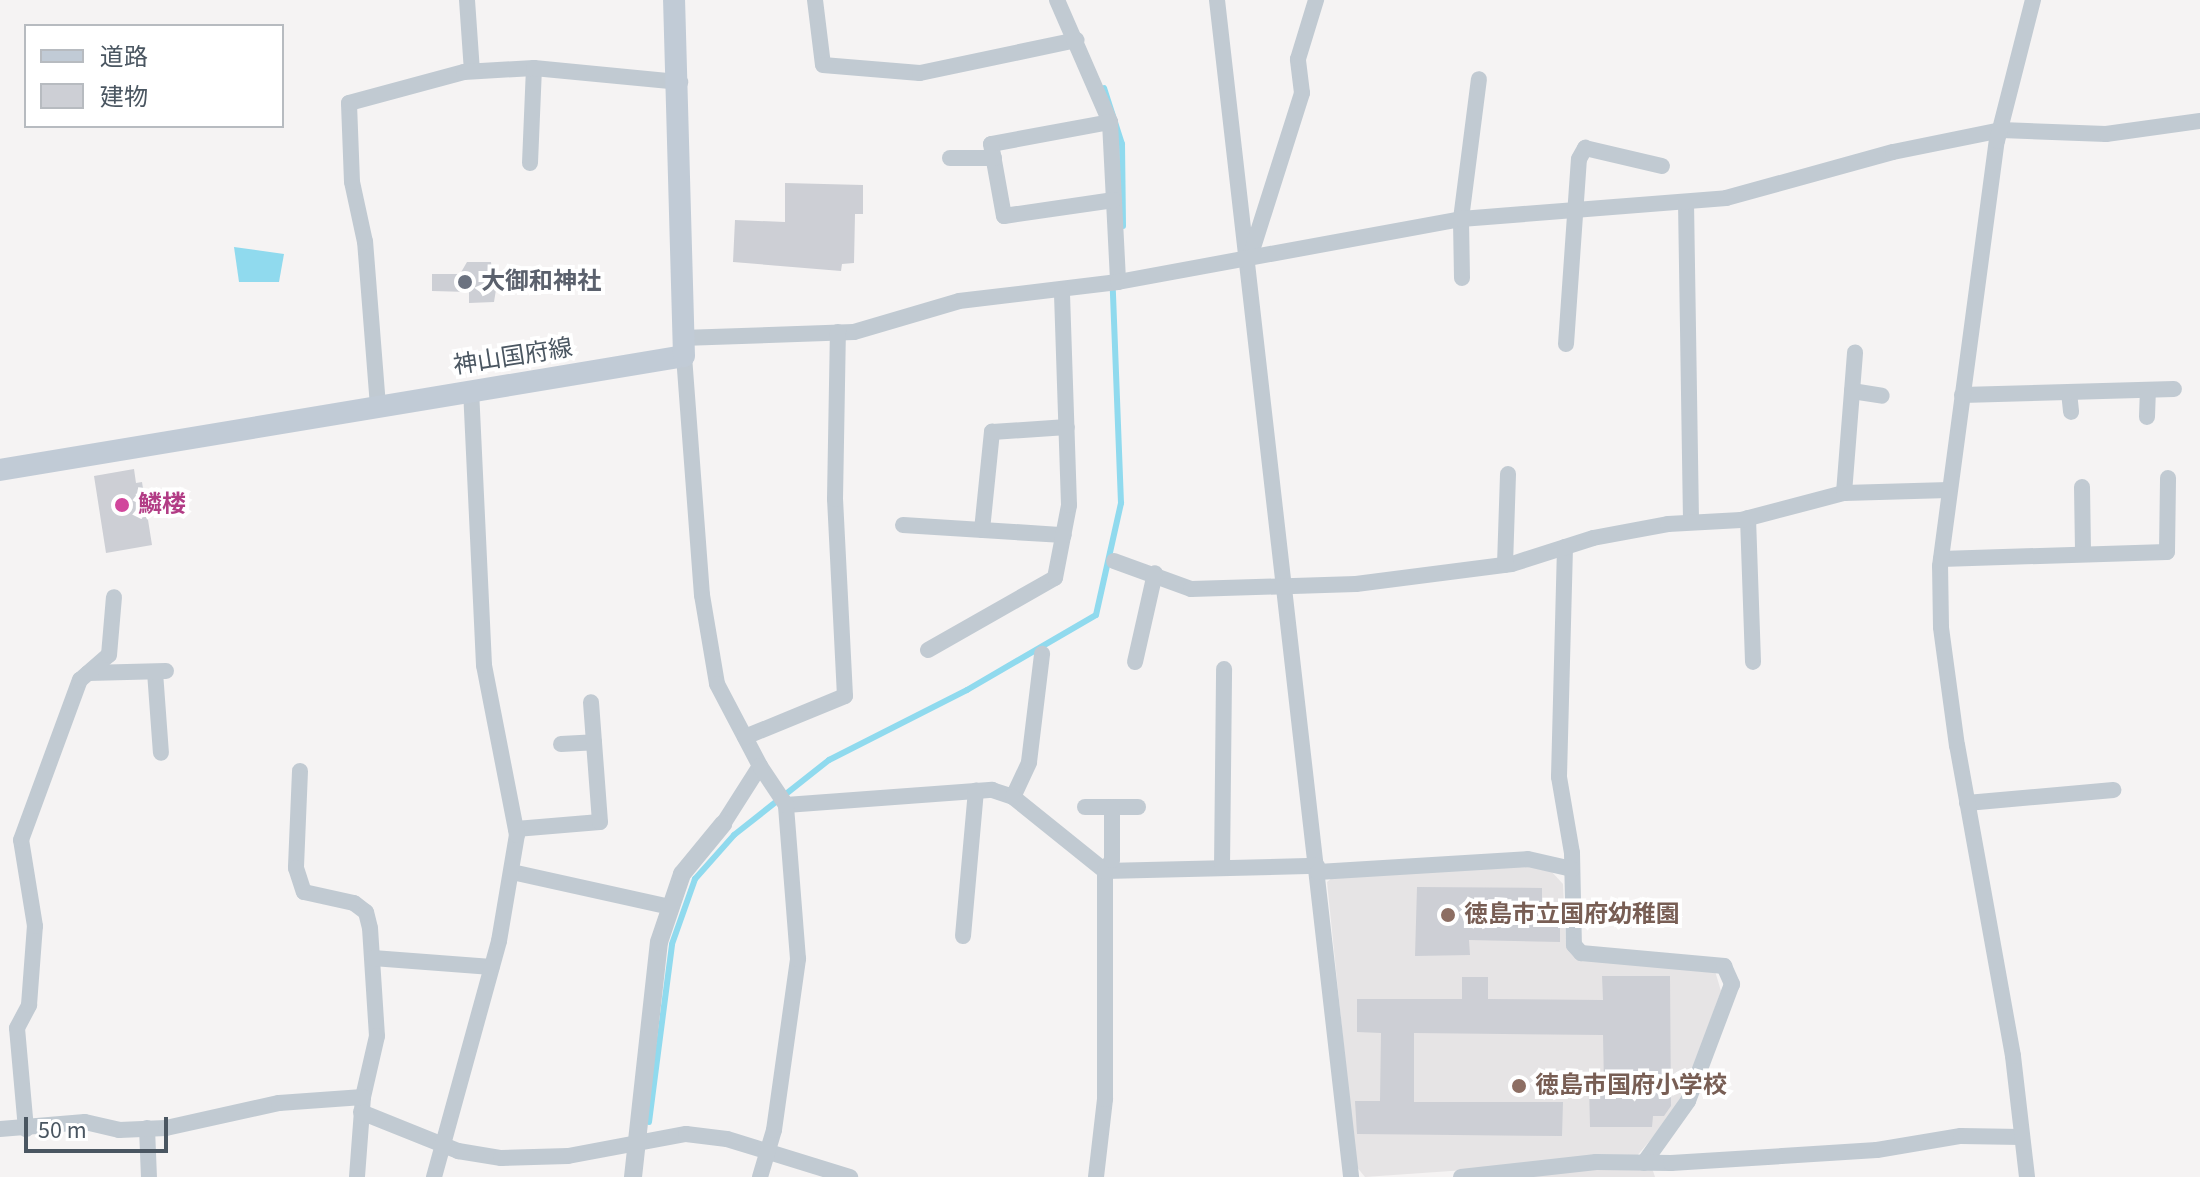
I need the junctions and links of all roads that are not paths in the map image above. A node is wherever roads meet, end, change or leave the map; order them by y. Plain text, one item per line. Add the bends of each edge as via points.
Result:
1 (467, 0) edge
2 (674, 0) edge
3 (815, 0) edge
4 (1057, 0) edge
5 (1217, 0) edge
6 (1316, 0) edge
7 (2033, 0) edge
8 (1077, 40) junction
9 (534, 68) junction
10 (472, 71) junction
11 (1479, 79) dead end
12 (680, 82) junction
13 (2200, 121) edge
14 (1110, 122) junction
15 (2001, 130) junction
16 (950, 158) dead end
17 (994, 158) junction
18 (530, 163) dead end
19 (1662, 166) dead end
20 (1114, 200) junction
21 (1686, 202) junction
22 (1573, 211) junction
23 (1461, 219) junction
24 (1249, 258) junction
25 (1462, 278) dead end
26 (1118, 282) junction
27 (1062, 291) junction
28 (838, 332) junction
29 (1566, 344) dead end
30 (683, 347) junction
31 (1855, 352) dead end
32 (2174, 389) dead end
33 (471, 390) junction
34 (2148, 390) junction
35 (1852, 391) junction
36 (2069, 392) junction
37 (1962, 395) junction
38 (1882, 396) dead end
39 (378, 406) junction
40 (2071, 412) dead end
41 (2147, 417) dead end
42 (1067, 427) junction
43 (0, 470) edge
44 (1508, 474) dead end
45 (2168, 478) dead end
46 (2082, 487) dead end
47 (1949, 490) junction
48 (1844, 493) junction
49 (1748, 518) junction
50 (1691, 522) junction
51 (903, 525) dead end
52 (982, 530) junction
53 (1064, 535) junction
54 (1565, 547) junction
55 (2083, 554) junction
56 (1941, 559) junction
57 (1114, 561) dead end
58 (1505, 565) junction
59 (1155, 573) junction
60 (1285, 587) junction
61 (114, 597) dead end
62 (928, 650) dead end
63 (1042, 654) dead end
64 (1135, 662) dead end
65 (1753, 662) dead end
66 (1224, 669) dead end
67 (88, 673) junction
68 (591, 702) dead end
69 (745, 737) junction
70 (594, 742) junction
71 (561, 744) dead end
72 (161, 753) dead end
73 (760, 766) junction
74 (300, 771) dead end
75 (2113, 790) dead end
76 (976, 791) junction
77 (1013, 797) junction
78 (783, 801) junction
79 (1967, 803) junction
80 (1085, 807) dead end
81 (1112, 807) junction
82 (1138, 807) dead end
83 (723, 824) joint
84 (516, 829) junction
85 (1222, 868) junction
86 (1317, 869) junction
87 (1572, 869) junction
88 (1105, 871) junction
89 (512, 872) junction
90 (670, 907) junction
91 (963, 936) dead end
92 (373, 958) junction
93 (492, 967) junction
94 (362, 1105) junction
95 (147, 1128) junction
96 (0, 1129) edge
97 (26, 1129) junction
98 (2021, 1137) junction
99 (445, 1142) junction
100 (636, 1144) junction
101 (767, 1151) junction
102 (1644, 1163) junction
103 (149, 1177) edge
104 (357, 1177) edge
105 (434, 1177) edge
106 (633, 1177) edge
107 (760, 1177) edge
108 (850, 1177) edge
109 (1096, 1177) edge
110 (1351, 1177) edge
111 (1461, 1177) edge
112 (2027, 1177) edge

1 - 10 street
2 - 12 main road
3 - 8 street via 823,65 920,73
4 - 8 street
5 - 24 street
6 - 24 street via 1298,59 1302,93 1261,234
7 - 15 street
8 - 14 street
9 - 10 street
9 - 12 street
9 - 18 street
10 - 39 street via 349,103 352,182 365,242
11 - 23 street
12 - 30 main road
13 - 15 street via 2106,134
14 - 17 street via 991,144
14 - 20 street
15 - 21 street via 1893,152 1773,189
15 - 37 street
16 - 17 street
17 - 20 street via 1004,216
19 - 22 street via 1585,148
20 - 26 street
21 - 22 street
21 - 50 street
22 - 23 street
22 - 29 street
23 - 24 street
23 - 25 street
24 - 26 street
24 - 60 street
26 - 27 street
27 - 28 street via 959,301 890,325
27 - 42 street
28 - 30 street
28 - 69 street via 835,499 845,696
30 - 33 main road, 神山国府線
30 - 69 street via 702,595 717,684
31 - 35 street
32 - 34 street
33 - 39 main road, 神山国府線
33 - 84 street via 484,665
34 - 36 street
34 - 41 street
35 - 38 street
35 - 48 street
36 - 37 street
36 - 40 street
37 - 47 street
39 - 43 main road, 神山国府線
42 - 52 street via 992,432
42 - 53 street via 1069,505
44 - 58 street
45 - 55 street via 2167,552
46 - 55 street
47 - 48 street
47 - 56 street
48 - 49 street
49 - 50 street
49 - 65 street
50 - 54 street
51 - 52 street
52 - 53 street
53 - 62 street via 1055,578
54 - 58 street
54 - 87 street via 1559,777
55 - 56 street
56 - 79 street via 1941,627
57 - 59 street
58 - 60 street via 1439,577
59 - 60 street via 1191,589
59 - 64 street
60 - 86 street
61 - 67 street via 109,655
63 - 77 street via 1029,762
66 - 85 street
67 - 72 street via 161,671
67 - 97 street via 80,680 21,840 35,926 29,1005 17,1028
68 - 70 street
69 - 73 street
70 - 71 street
70 - 84 street via 600,822
73 - 78 street
73 - 83 street
74 - 92 street via 296,868 304,892 354,903 366,912
75 - 79 street
76 - 77 street
76 - 78 street
76 - 91 street
77 - 88 street
78 - 101 street via 798,959
79 - 98 street via 2013,1056
80 - 81 street
81 - 82 street
81 - 88 street via 1112,860
83 - 90 street via 682,874
84 - 89 street
85 - 86 street
85 - 88 street
86 - 87 street via 1528,859
86 - 110 street
87 - 102 street via 1574,945 1581,953 1724,966 1732,984 1688,1101
88 - 109 street via 1105,1099
89 - 90 street
89 - 93 street
90 - 100 street via 659,942
92 - 93 street
92 - 94 street via 377,1036
93 - 99 street
94 - 95 street via 279,1103
94 - 99 street
94 - 104 street
95 - 97 street via 119,1130 85,1122
95 - 103 street
96 - 97 street
98 - 102 street via 1961,1136 1877,1150
98 - 112 street
99 - 100 street via 458,1151 501,1158 568,1156
99 - 105 street
100 - 101 street via 686,1134
100 - 106 street
101 - 107 street
101 - 108 street
102 - 111 street via 1596,1162

